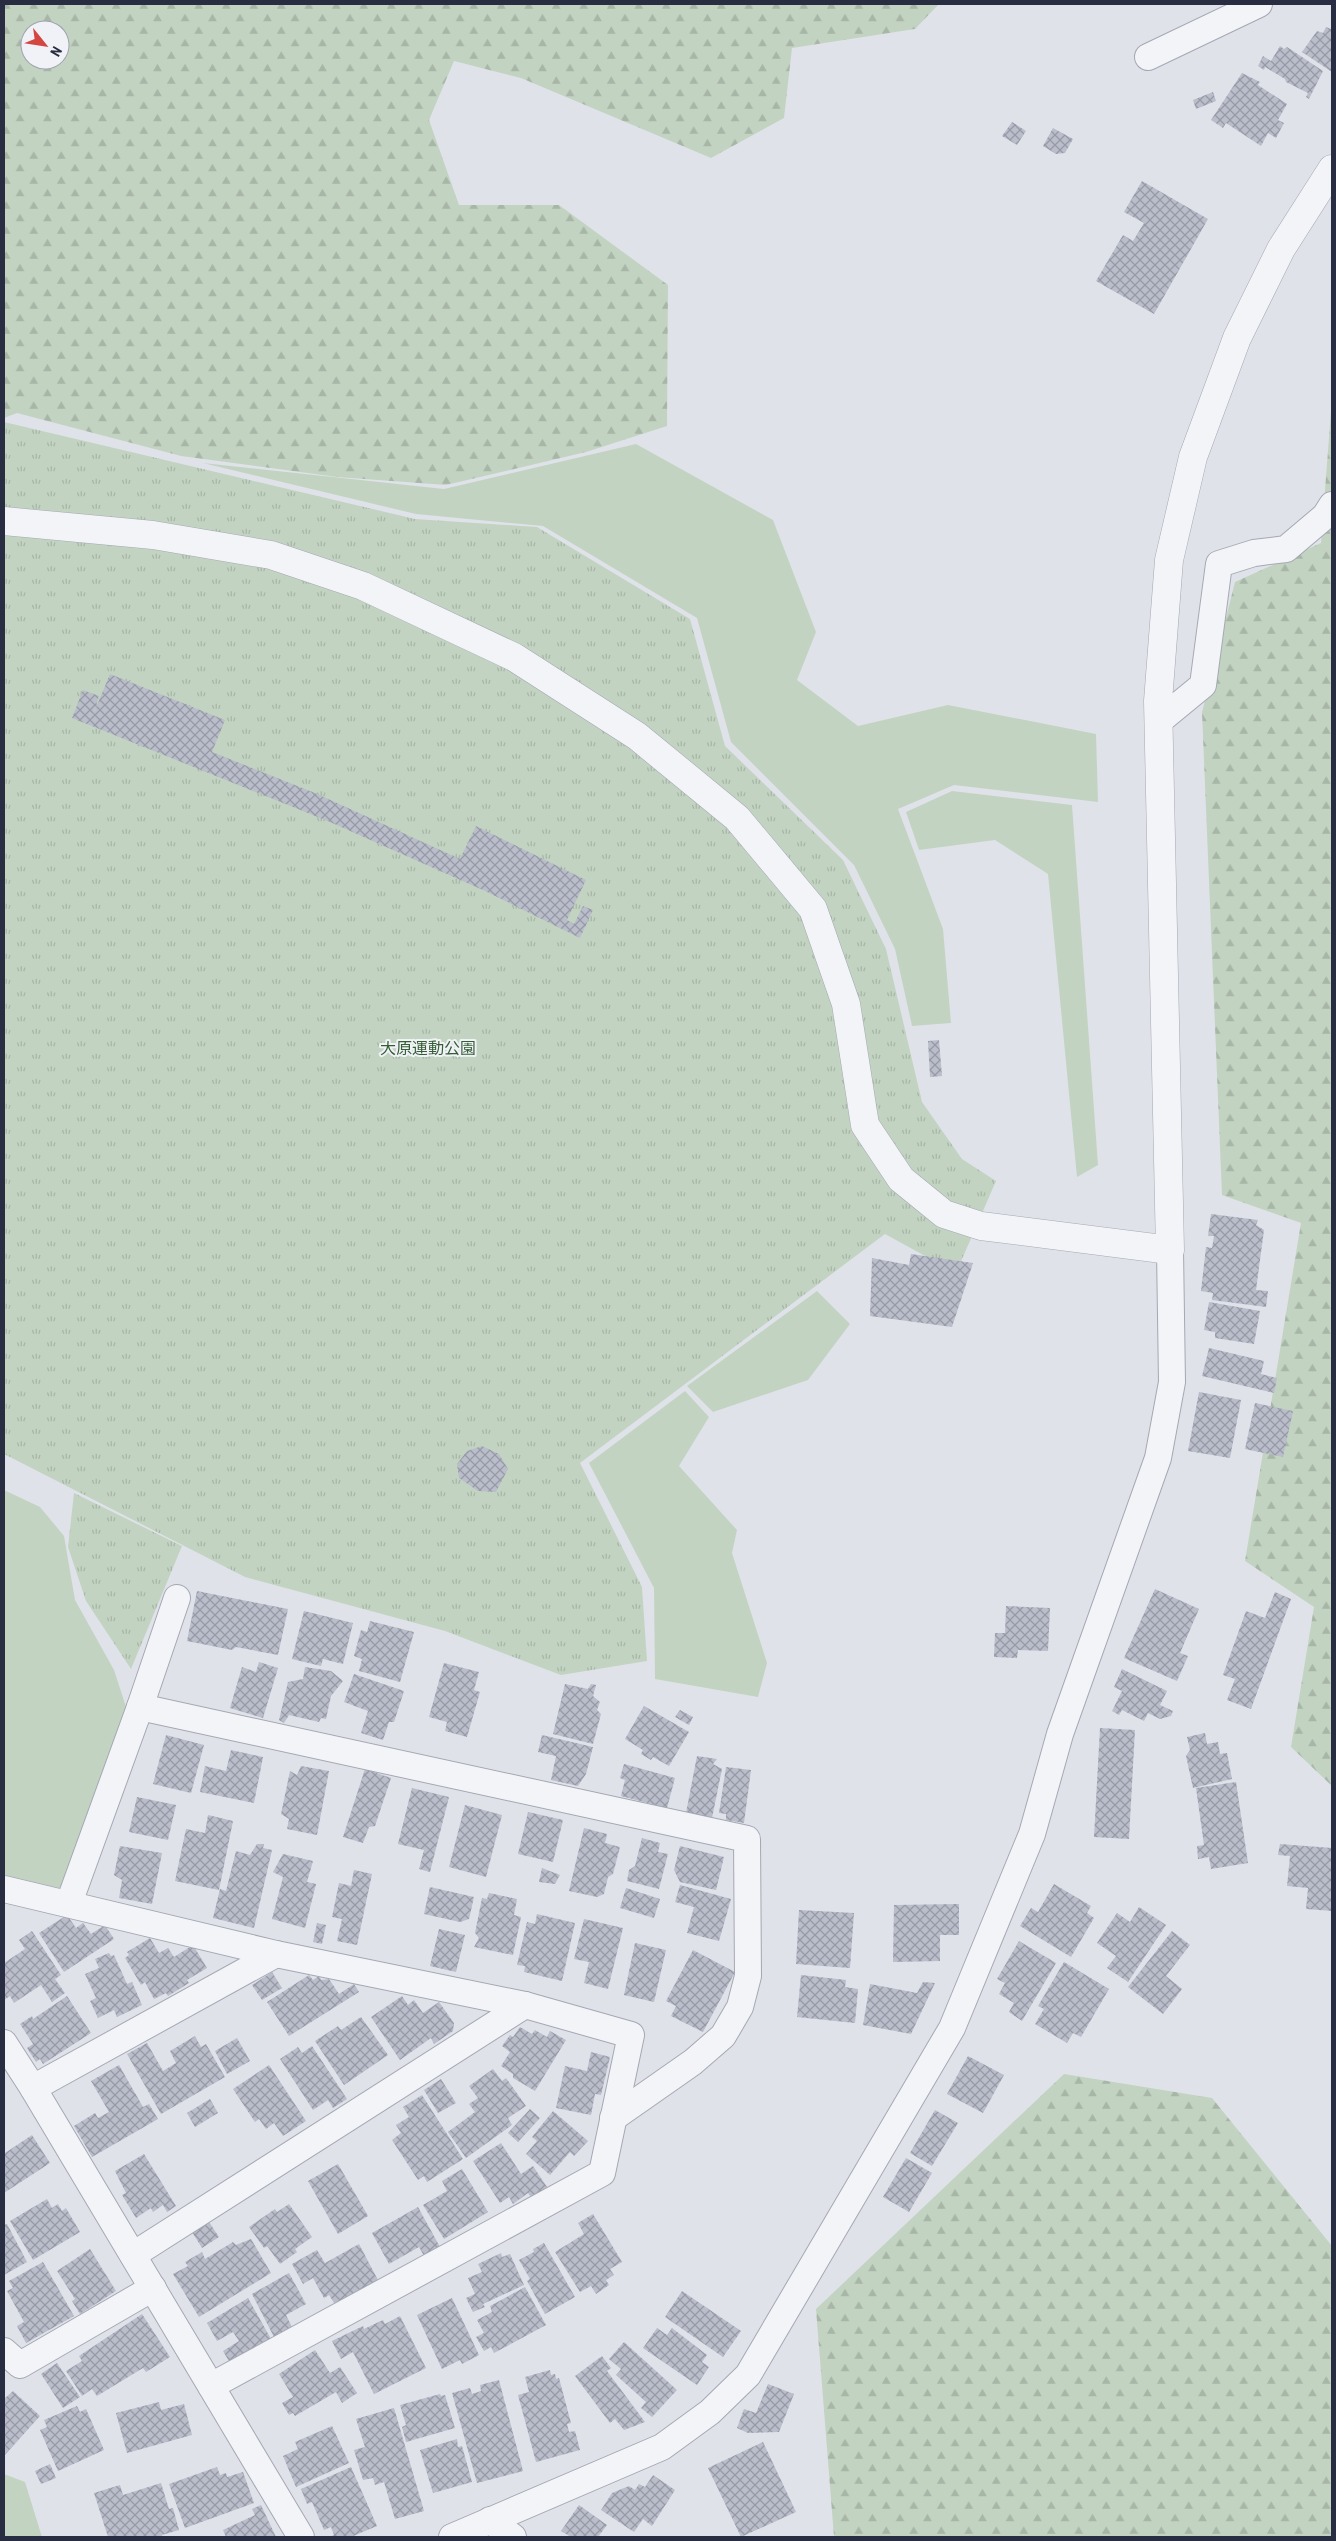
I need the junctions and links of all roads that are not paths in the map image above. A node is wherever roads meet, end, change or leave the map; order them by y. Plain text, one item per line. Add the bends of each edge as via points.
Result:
1 (1259, 4) edge
2 (1148, 57) dead end
3 (1332, 169) edge
4 (1332, 505) edge
5 (4, 521) edge
6 (1158, 722) junction
7 (1170, 1250) junction
8 (177, 1598) dead end
9 (140, 1707) junction
10 (4, 1889) edge
11 (69, 1903) junction
12 (276, 1954) junction
13 (525, 2006) junction
14 (4, 2043) edge
15 (33, 2088) junction
16 (613, 2118) junction
17 (133, 2255) junction
18 (153, 2288) junction
19 (4, 2351) edge
20 (211, 2386) junction
21 (490, 2520) junction
22 (301, 2537) edge
23 (452, 2537) edge
24 (513, 2537) edge

1 - 2 street
3 - 6 street via 1281,248 1237,338 1193,458 1169,560
4 - 6 street via 1325,516 1286,549 1254,553 1219,564 1203,685
5 - 7 street via 153,535 270,555 363,586 514,656 637,736 737,818 813,909 846,1004 865,1125 901,1179 944,1214 981,1226
6 - 7 street
7 - 21 street via 1172,1382 1158,1458 1060,1734 1032,1834 952,2028 748,2374 710,2412 662,2447
8 - 9 street
9 - 11 street
9 - 16 street via 747,1839 748,1976 740,2007 723,2036
10 - 11 street
11 - 12 street
12 - 13 street
12 - 15 street
13 - 16 street via 631,2035
13 - 17 street
14 - 15 street
15 - 17 street
16 - 20 street via 602,2173
17 - 18 street
18 - 19 street via 20,2365
18 - 20 street
20 - 22 street
21 - 23 street
21 - 24 street

